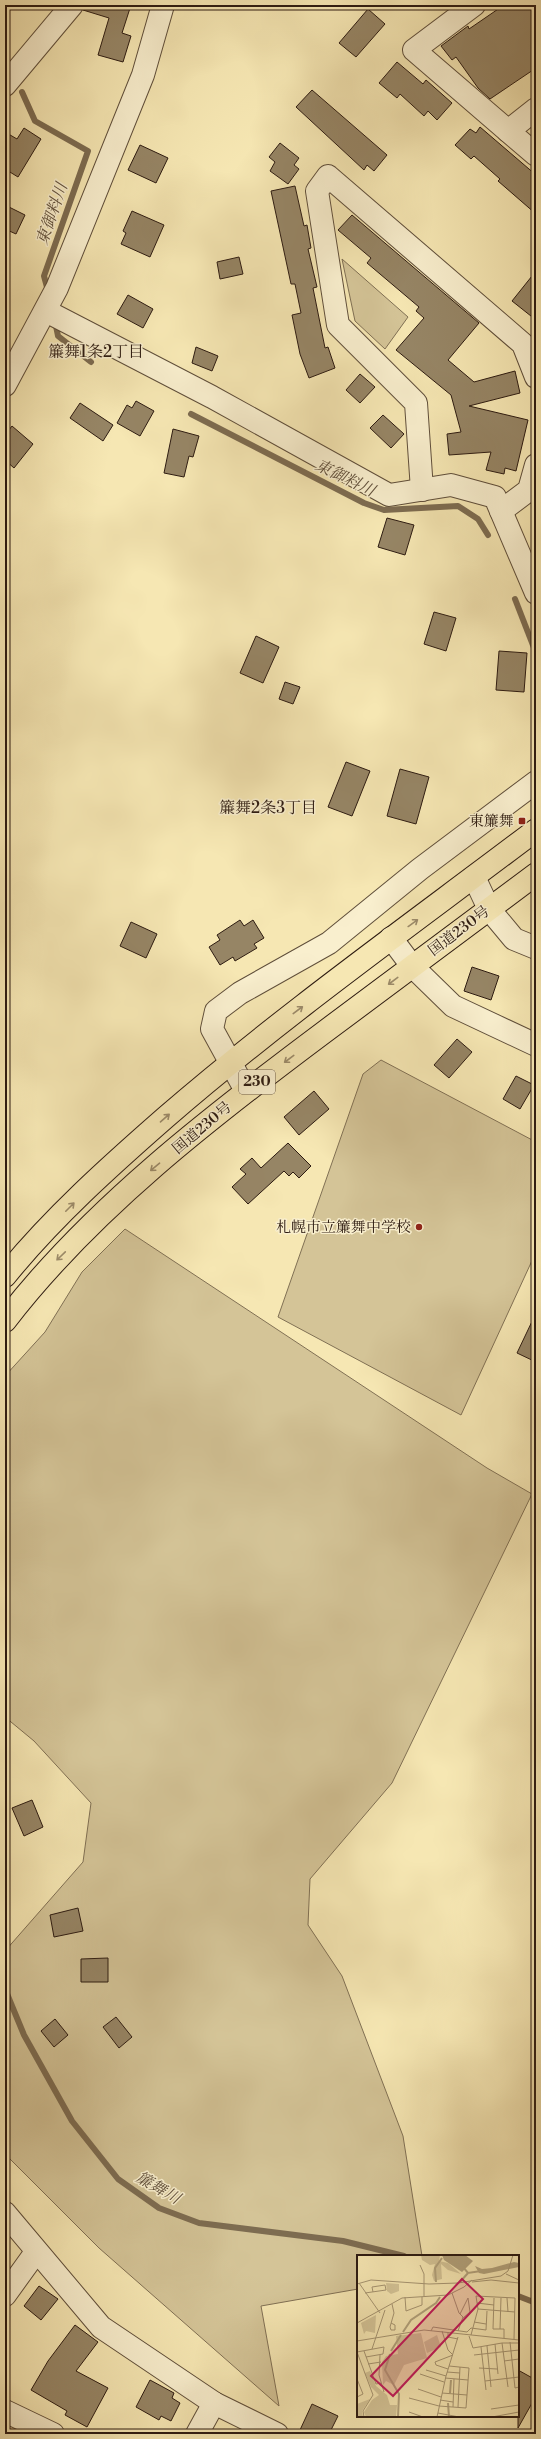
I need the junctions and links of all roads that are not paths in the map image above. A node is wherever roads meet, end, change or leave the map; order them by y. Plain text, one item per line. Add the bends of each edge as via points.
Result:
1 (72, 5) edge
2 (163, 5) edge
3 (474, 5) edge
4 (5, 85) edge
5 (536, 109) edge
6 (508, 131) junction
7 (536, 155) edge
8 (46, 311) junction
9 (536, 377) edge
10 (5, 385) edge
11 (536, 465) edge
12 (422, 490) junction
13 (501, 511) junction
14 (536, 593) edge
15 (536, 782) edge
16 (536, 830) edge
17 (536, 874) edge
18 (474, 877) junction
19 (489, 909) junction
20 (391, 938) junction
21 (536, 948) edge
22 (412, 966) junction
23 (536, 1045) edge
24 (229, 1062) junction
25 (246, 1090) junction
26 (5, 1276) edge
27 (5, 1321) edge
28 (5, 2213) edge
29 (36, 2252) junction
30 (5, 2295) edge
31 (214, 2403) junction
32 (5, 2411) edge
33 (53, 2434) edge
34 (197, 2434) edge
35 (277, 2434) edge

1 - 4 street
2 - 8 street via 143,75
3 - 6 street via 414,50
5 - 6 street
6 - 7 street
8 - 10 street
8 - 12 street via 212,397 389,495
9 - 12 street via 523,344 328,176 317,191 338,325 416,403
11 - 13 street via 530,490
12 - 13 street via 451,485 495,497
13 - 14 street
15 - 24 street via 420,869 329,943 240,993 216,1011 212,1029
16 - 18 highway, 国道230号 / 230
17 - 19 highway, 国道230号 / 230
18 - 19 street
20 -> 18 highway, 国道230号 / 230
19 - 21 street via 514,939
19 - 22 highway, 国道230号 / 230
20 - 22 street
24 -> 20 highway, 国道230号 / 230
22 - 23 street via 453,1006
22 -> 25 highway, 国道230号 / 230
24 - 25 street
26 -> 24 highway, 国道230号 / 230 via 25,1252 123,1154
25 -> 27 highway, 国道230号 / 230 via 138,1182 37,1280
28 - 29 street
29 - 30 street
29 - 31 street via 101,2327
31 - 34 street
31 - 35 street
32 - 33 street

